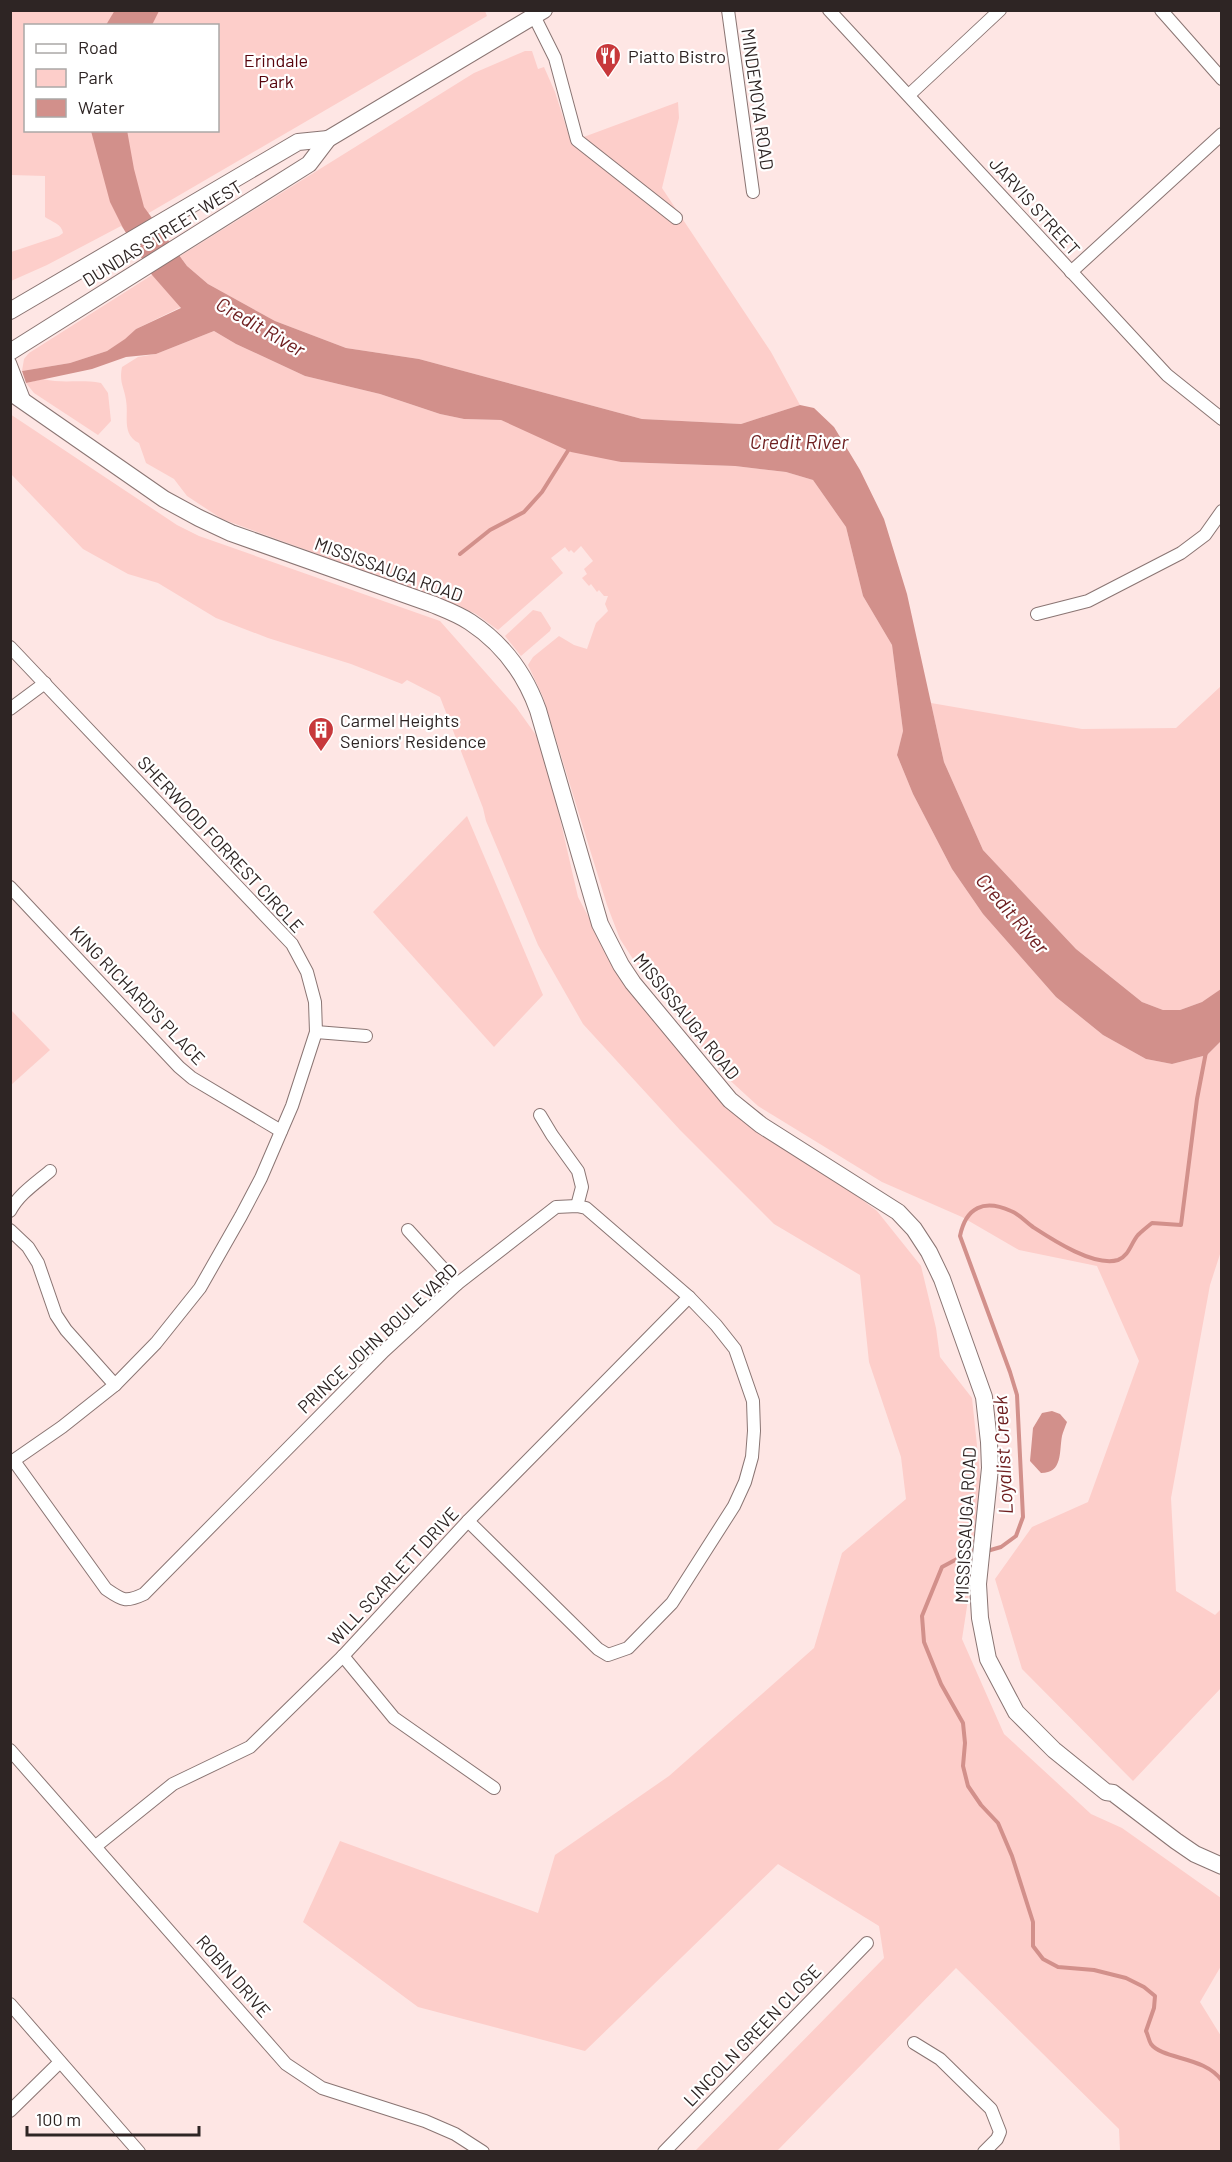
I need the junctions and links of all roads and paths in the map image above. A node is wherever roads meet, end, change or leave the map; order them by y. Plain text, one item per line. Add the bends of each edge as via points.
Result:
1 (728, 10) edge
2 (829, 10) edge
3 (1000, 10) edge
4 (1161, 10) edge
5 (539, 14) edge
6 (1221, 79) edge
7 (909, 95) junction
8 (1221, 134) edge
9 (328, 139) junction
10 (753, 192) dead end
11 (676, 218) dead end
12 (1071, 272) junction
13 (13, 308) edge
14 (10, 352) edge
15 (10, 363) edge
16 (10, 392) edge
17 (25, 402) junction
18 (1221, 419) edge
19 (1221, 511) edge
20 (1037, 614) dead end
21 (10, 647) edge
22 (45, 683) junction
23 (10, 709) edge
24 (10, 887) edge
25 (316, 1032) junction
26 (366, 1036) dead end
27 (540, 1115) dead end
28 (281, 1131) junction
29 (50, 1171) dead end
30 (577, 1206) junction
31 (10, 1210) edge
32 (10, 1230) edge
33 (408, 1230) dead end
34 (457, 1284) junction
35 (689, 1297) junction
36 (115, 1385) junction
37 (12, 1462) edge
38 (468, 1521) junction
39 (343, 1656) junction
40 (10, 1750) edge
41 (494, 1788) dead end
42 (1106, 1792) junction
43 (96, 1846) junction
44 (1221, 1866) edge
45 (1221, 1876) edge
46 (867, 1943) dead end
47 (10, 2004) edge
48 (914, 2043) dead end
49 (60, 2062) junction
50 (10, 2111) edge
51 (139, 2151) edge
52 (483, 2151) edge
53 (664, 2151) edge
54 (984, 2151) edge

1 - 10 street, MINDEMOYA ROAD
2 - 7 street, JARVIS STREET
3 - 7 street
4 - 6 street
5 - 9 main road, DUNDAS STREET WEST
5 - 11 street via 577,140
7 - 12 street, JARVIS STREET
8 - 12 street
9 - 13 main road, DUNDAS STREET WEST via 298,142
9 - 14 main road, DUNDAS STREET WEST via 309,164
12 - 18 street, JARVIS STREET via 1176,384
15 - 17 street
16 - 17 main road, MISSISSAUGA ROAD
17 - 42 main road, MISSISSAUGA ROAD via 164,499 199,518 451,612 470,622 516,665 532,693 600,924 621,966 730,1100 761,1125 898,1212 929,1252 984,1397 990,1468 978,1584 988,1659 1016,1712 1054,1750
19 - 20 street via 1205,535 1181,553 1088,601
21 - 22 street, SHERWOOD FORREST CIRCLE
22 - 23 street
22 - 25 street, SHERWOOD FORREST CIRCLE via 292,944 307,972 315,1002
24 - 28 street, KING RICHARD'S PLACE via 185,1072
25 - 26 street
25 - 28 street, SHERWOOD FORREST CIRCLE
27 - 30 street via 578,1171 582,1187
28 - 36 street, SHERWOOD FORREST CIRCLE via 261,1178 200,1288 156,1344
29 - 31 street
30 - 34 street, PRINCE JOHN BOULEVARD via 556,1207
30 - 35 street via 586,1208
32 - 36 street via 38,1263 56,1315 66,1330
33 - 34 street
34 - 37 street, PRINCE JOHN BOULEVARD via 384,1351 144,1594 131,1600 121,1599 106,1589
35 - 38 street, WILL SCARLETT DRIVE
35 - 38 street via 735,1349 753,1401 752,1457 734,1506 672,1603 628,1648 608,1655 598,1649
36 - 37 street, SHERWOOD FORREST CIRCLE
38 - 39 street, WILL SCARLETT DRIVE
39 - 41 street via 394,1718
39 - 43 street, WILL SCARLETT DRIVE via 250,1747 173,1784
40 - 43 street, ROBIN DRIVE
42 - 44 main road, MISSISSAUGA ROAD via 1113,1793 1195,1854
42 - 45 main road, MISSISSAUGA ROAD via 1108,1798 1152,1835 1191,1862
43 - 52 street, ROBIN DRIVE via 286,2064 322,2088 425,2121
46 - 53 street, LINCOLN GREEN CLOSE
47 - 49 street
48 - 54 street via 940,2059 991,2109 1000,2132
49 - 50 street
49 - 51 street

